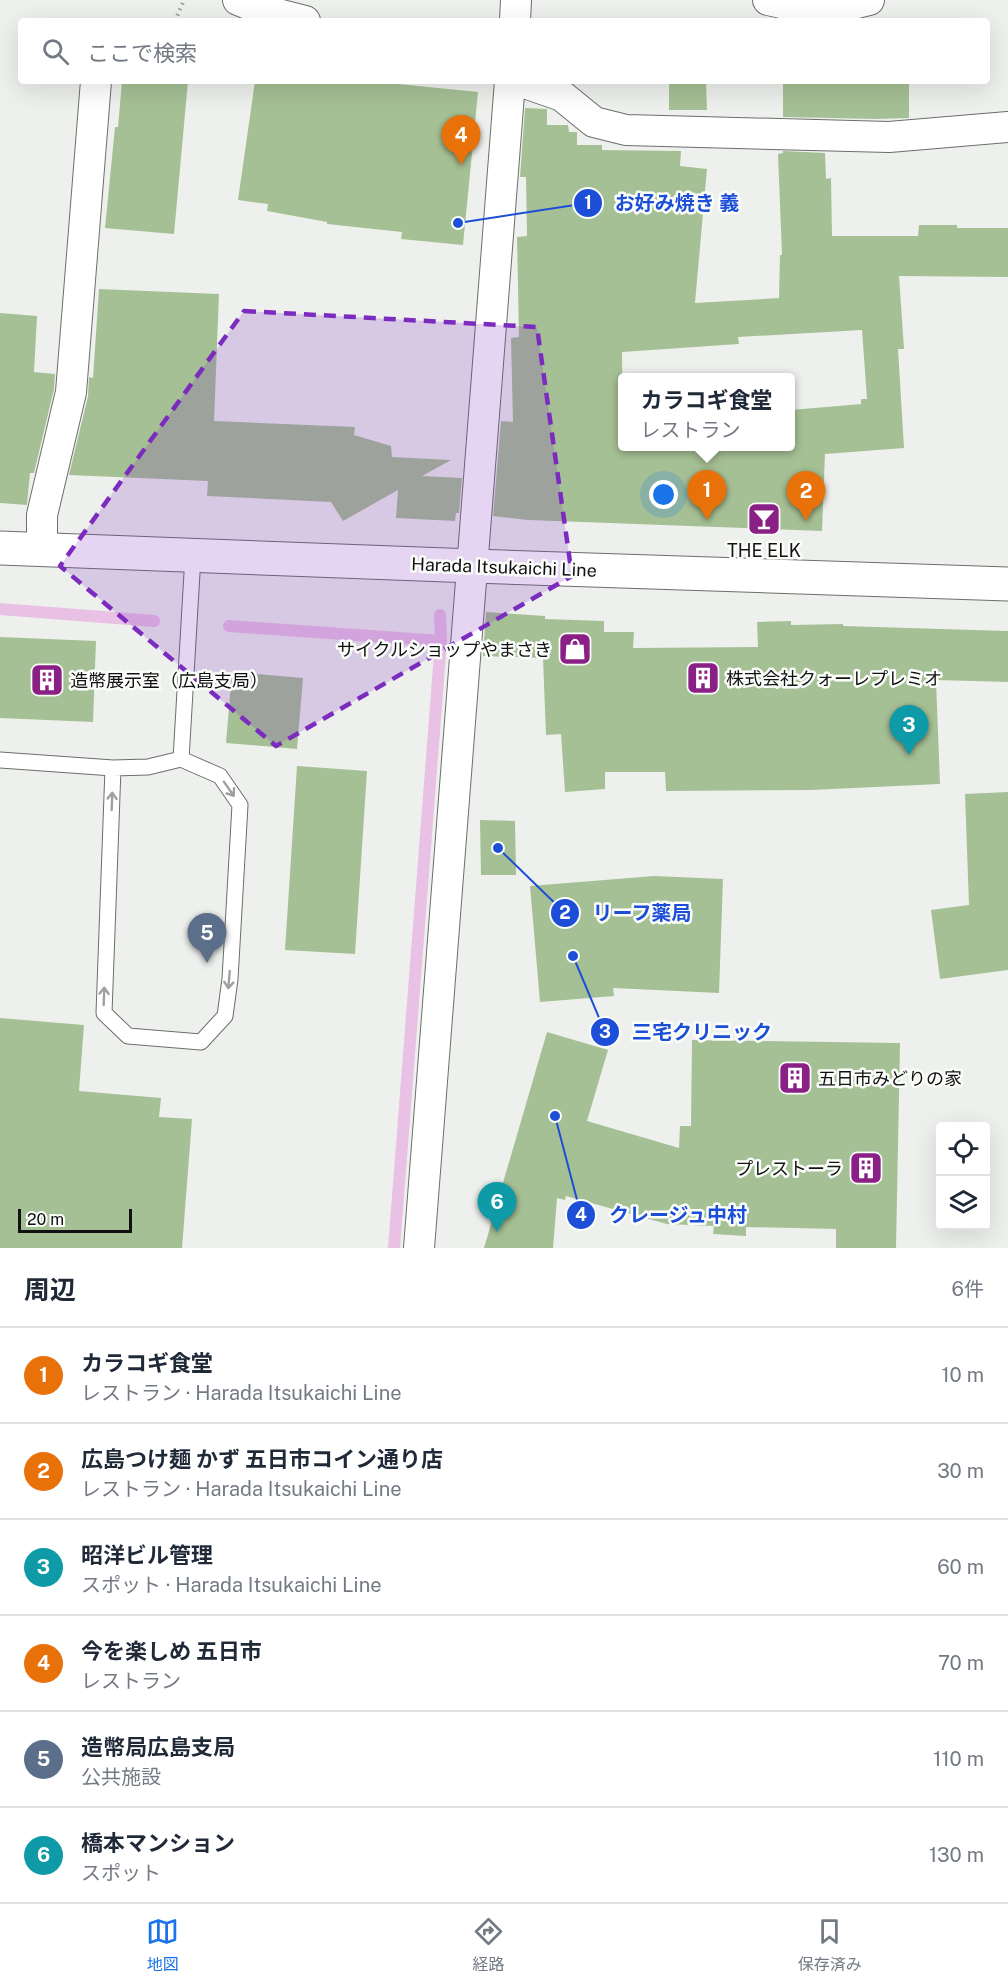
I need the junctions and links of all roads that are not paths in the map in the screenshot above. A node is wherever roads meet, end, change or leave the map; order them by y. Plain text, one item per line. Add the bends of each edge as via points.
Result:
1 (238, 0) edge
2 (516, 0) edge
3 (768, 0) edge
4 (869, 0) edge
5 (293, 18) edge
6 (515, 18) edge
7 (96, 84) edge
8 (510, 84) edge
9 (528, 84) edge
10 (1008, 127) edge
11 (0, 548) edge
12 (42, 550) junction
13 (193, 556) junction
14 (473, 566) junction
15 (1008, 584) edge
16 (181, 759) junction
17 (0, 760) edge
18 (113, 768) junction
19 (419, 1248) edge

1 - 5 street
2 - 6 street
3 - 4 street via 822,12
7 - 12 street via 71,392 42,515
8 - 14 street
9 - 10 street via 562,96 594,123 626,130 889,137
11 - 12 main road, Harada Itsukaichi Line
12 - 13 main road, Harada Itsukaichi Line
13 - 14 main road, Harada Itsukaichi Line
13 - 16 lane
14 - 15 main road, Harada Itsukaichi Line
14 - 19 street
16 - 18 lane via 148,767
16 -> 18 lane via 220,776 240,806 225,1016 201,1042 128,1036 104,1013
17 - 18 lane

